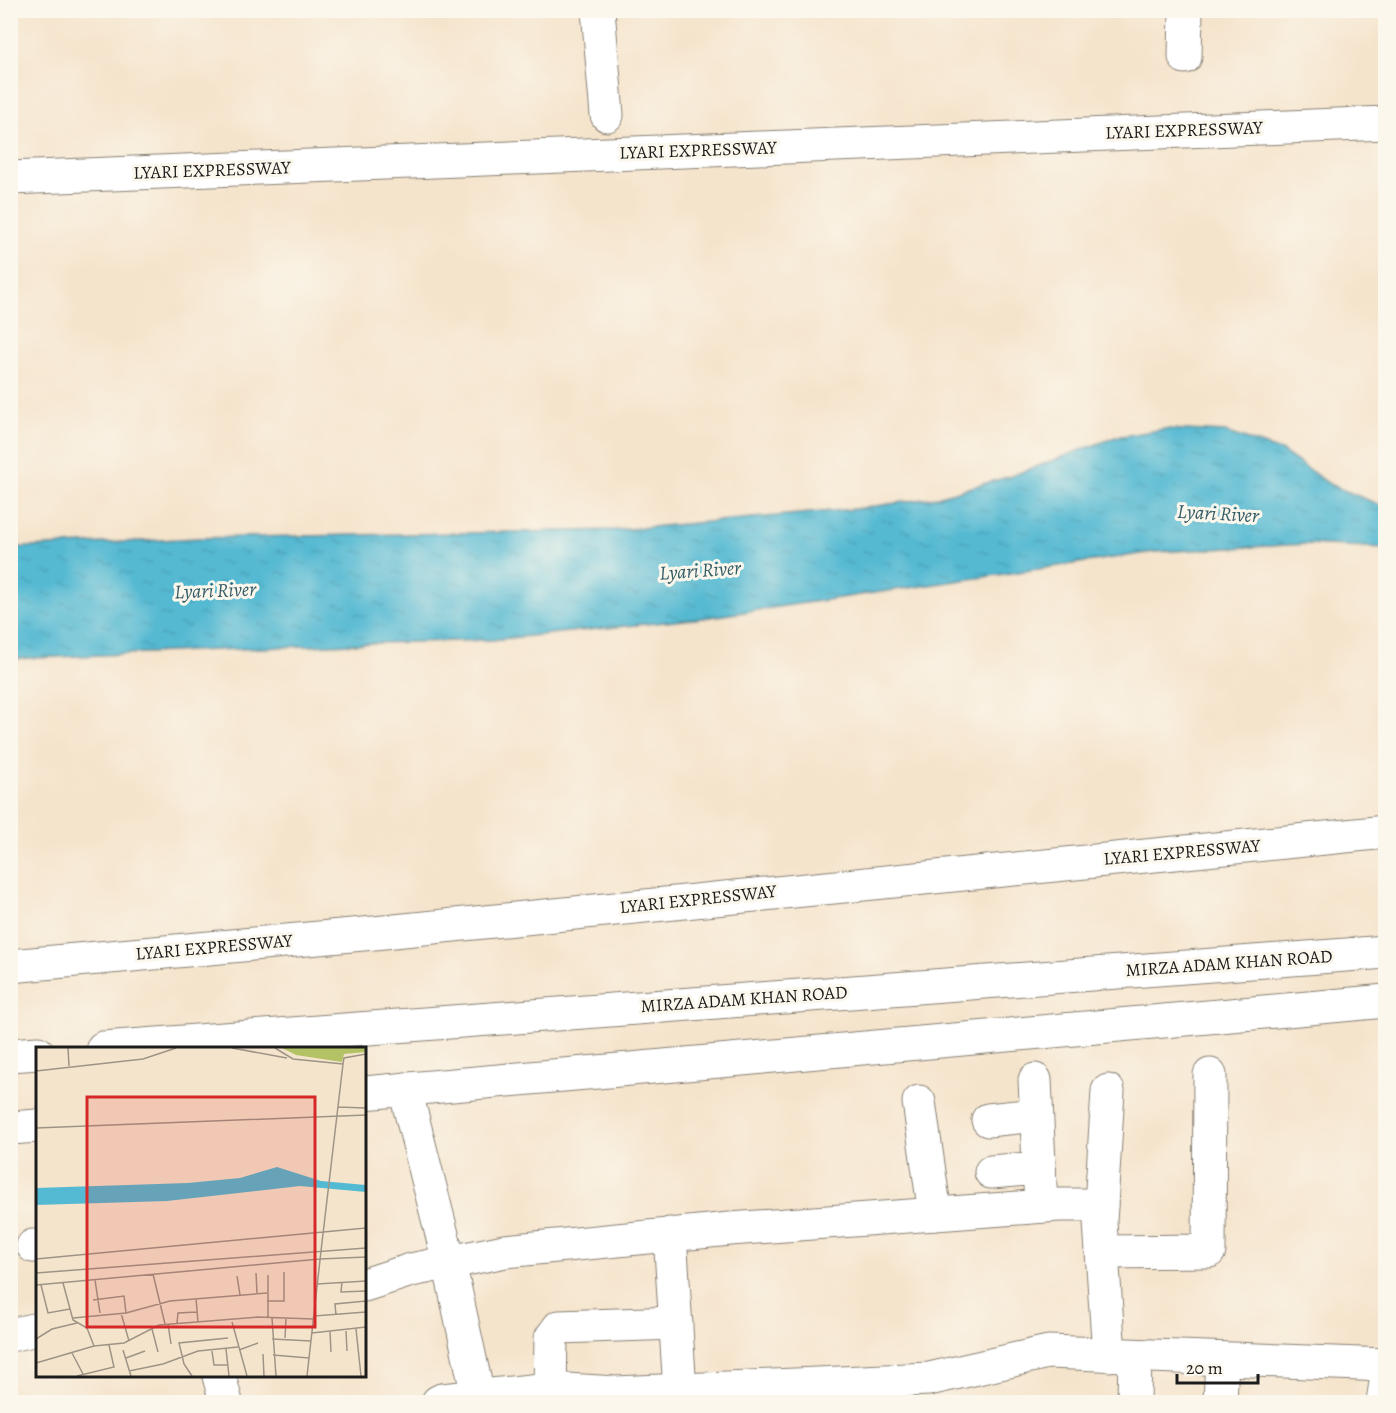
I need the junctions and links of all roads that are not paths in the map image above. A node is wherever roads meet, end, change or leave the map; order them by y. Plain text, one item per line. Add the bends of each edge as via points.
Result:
1 (598, 10) edge
2 (1186, 10) edge
3 (1185, 57) dead end
4 (607, 115) dead end
5 (1386, 123) edge
6 (10, 178) edge
7 (1386, 832) edge
8 (1386, 952) edge
9 (10, 966) edge
10 (1386, 1001) edge
11 (116, 1047) edge
12 (36, 1053) edge
13 (10, 1055) edge
14 (1210, 1075) dead end
15 (1035, 1080) dead end
16 (405, 1089) junction
17 (1108, 1091) dead end
18 (366, 1093) edge
19 (919, 1102) dead end
20 (1036, 1115) junction
21 (988, 1119) dead end
22 (36, 1126) edge
23 (10, 1128) edge
24 (1039, 1168) junction
25 (991, 1172) dead end
26 (1101, 1205) junction
27 (1041, 1206) junction
28 (935, 1214) junction
29 (670, 1234) junction
30 (1102, 1251) junction
31 (449, 1262) junction
32 (366, 1283) edge
33 (676, 1323) junction
34 (36, 1329) edge
35 (10, 1335) edge
36 (1122, 1355) junction
37 (1222, 1359) junction
38 (1386, 1365) edge
39 (219, 1377) edge
40 (1386, 1382) edge
41 (550, 1389) junction
42 (680, 1391) junction
43 (891, 1391) edge
44 (490, 1397) edge
45 (617, 1398) edge
46 (226, 1402) edge
47 (438, 1402) edge
48 (1134, 1402) edge
49 (1220, 1402) edge
50 (1383, 1402) edge

1 - 4 main road
2 - 3 main road
5 - 6 main road, LYARI EXPRESSWAY
7 - 9 main road, LYARI EXPRESSWAY
8 - 11 main road, MIRZA ADAM KHAN ROAD
10 - 16 main road
12 - 13 main road
14 - 30 main road via 1209,1251
15 - 20 main road
16 - 18 main road
16 - 31 main road
17 - 26 main road
19 - 28 main road
20 - 21 main road
20 - 24 main road
22 - 23 main road
24 - 25 main road
24 - 27 main road
26 - 27 main road
26 - 30 main road
27 - 28 main road
28 - 29 main road
29 - 31 main road via 505,1251
29 - 33 main road
30 - 36 main road
31 - 32 main road
31 - 44 main road
33 - 41 main road via 559,1327 551,1338
33 - 42 main road
34 - 35 main road
36 - 37 main road
36 - 43 main road via 1048,1352
36 - 48 main road
37 - 38 main road
37 - 49 main road
39 - 46 main road
40 - 50 main road
41 - 44 main road
41 - 45 main road
42 - 43 main road
42 - 45 main road
44 - 47 main road

